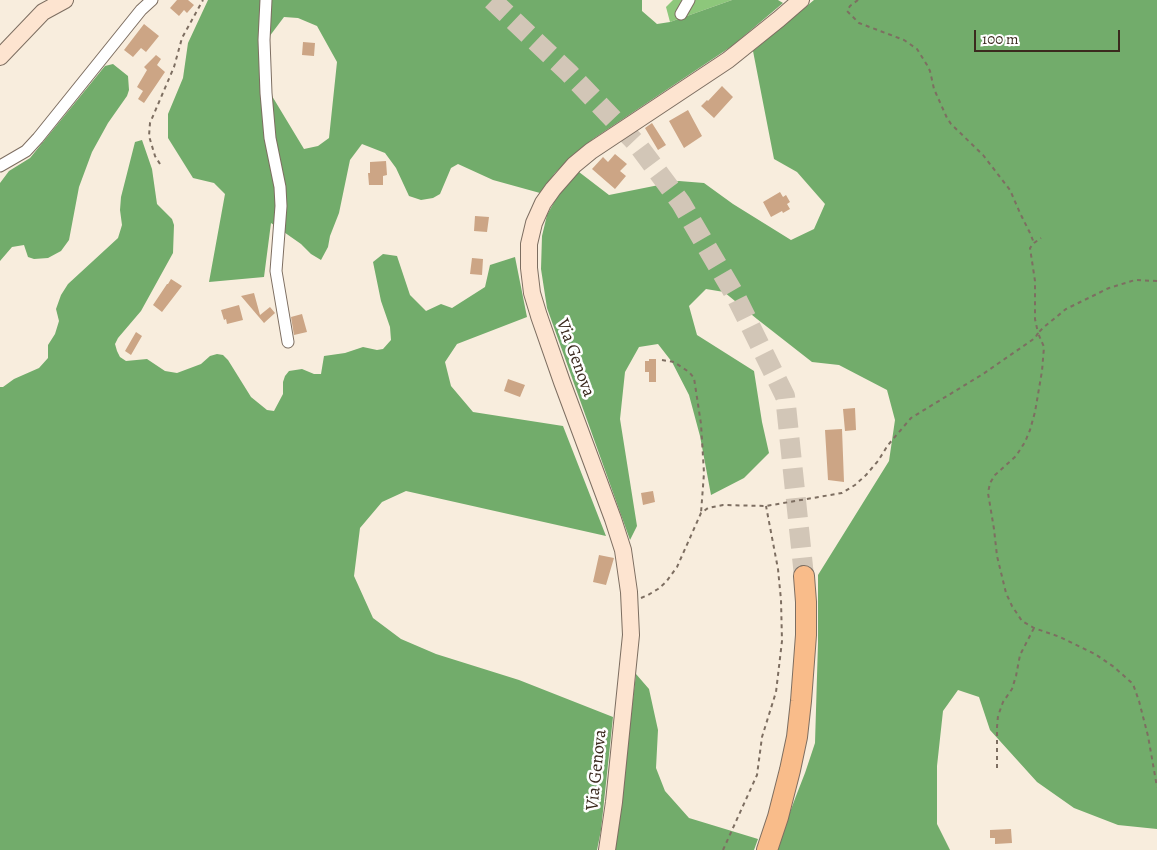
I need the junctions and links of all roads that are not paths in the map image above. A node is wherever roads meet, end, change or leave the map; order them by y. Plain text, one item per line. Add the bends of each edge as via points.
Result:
1 (65, 0) edge
2 (152, 0) edge
3 (266, 0) edge
4 (689, 0) edge
5 (800, 0) edge
6 (681, 14) dead end
7 (0, 57) edge
8 (0, 166) edge
9 (288, 342) dead end
10 (804, 576) tunnel mouth
11 (607, 850) edge
12 (767, 850) edge

1 - 7 main road via 43,12
2 - 8 street via 38,138 26,151
3 - 9 street via 267,102 281,206 276,271
4 - 6 street
5 - 11 main road, Via Genova via 728,60 574,165 543,203 529,244 532,293 539,316 623,550 631,635
10 - 12 highway via 806,635 802,701 790,770

